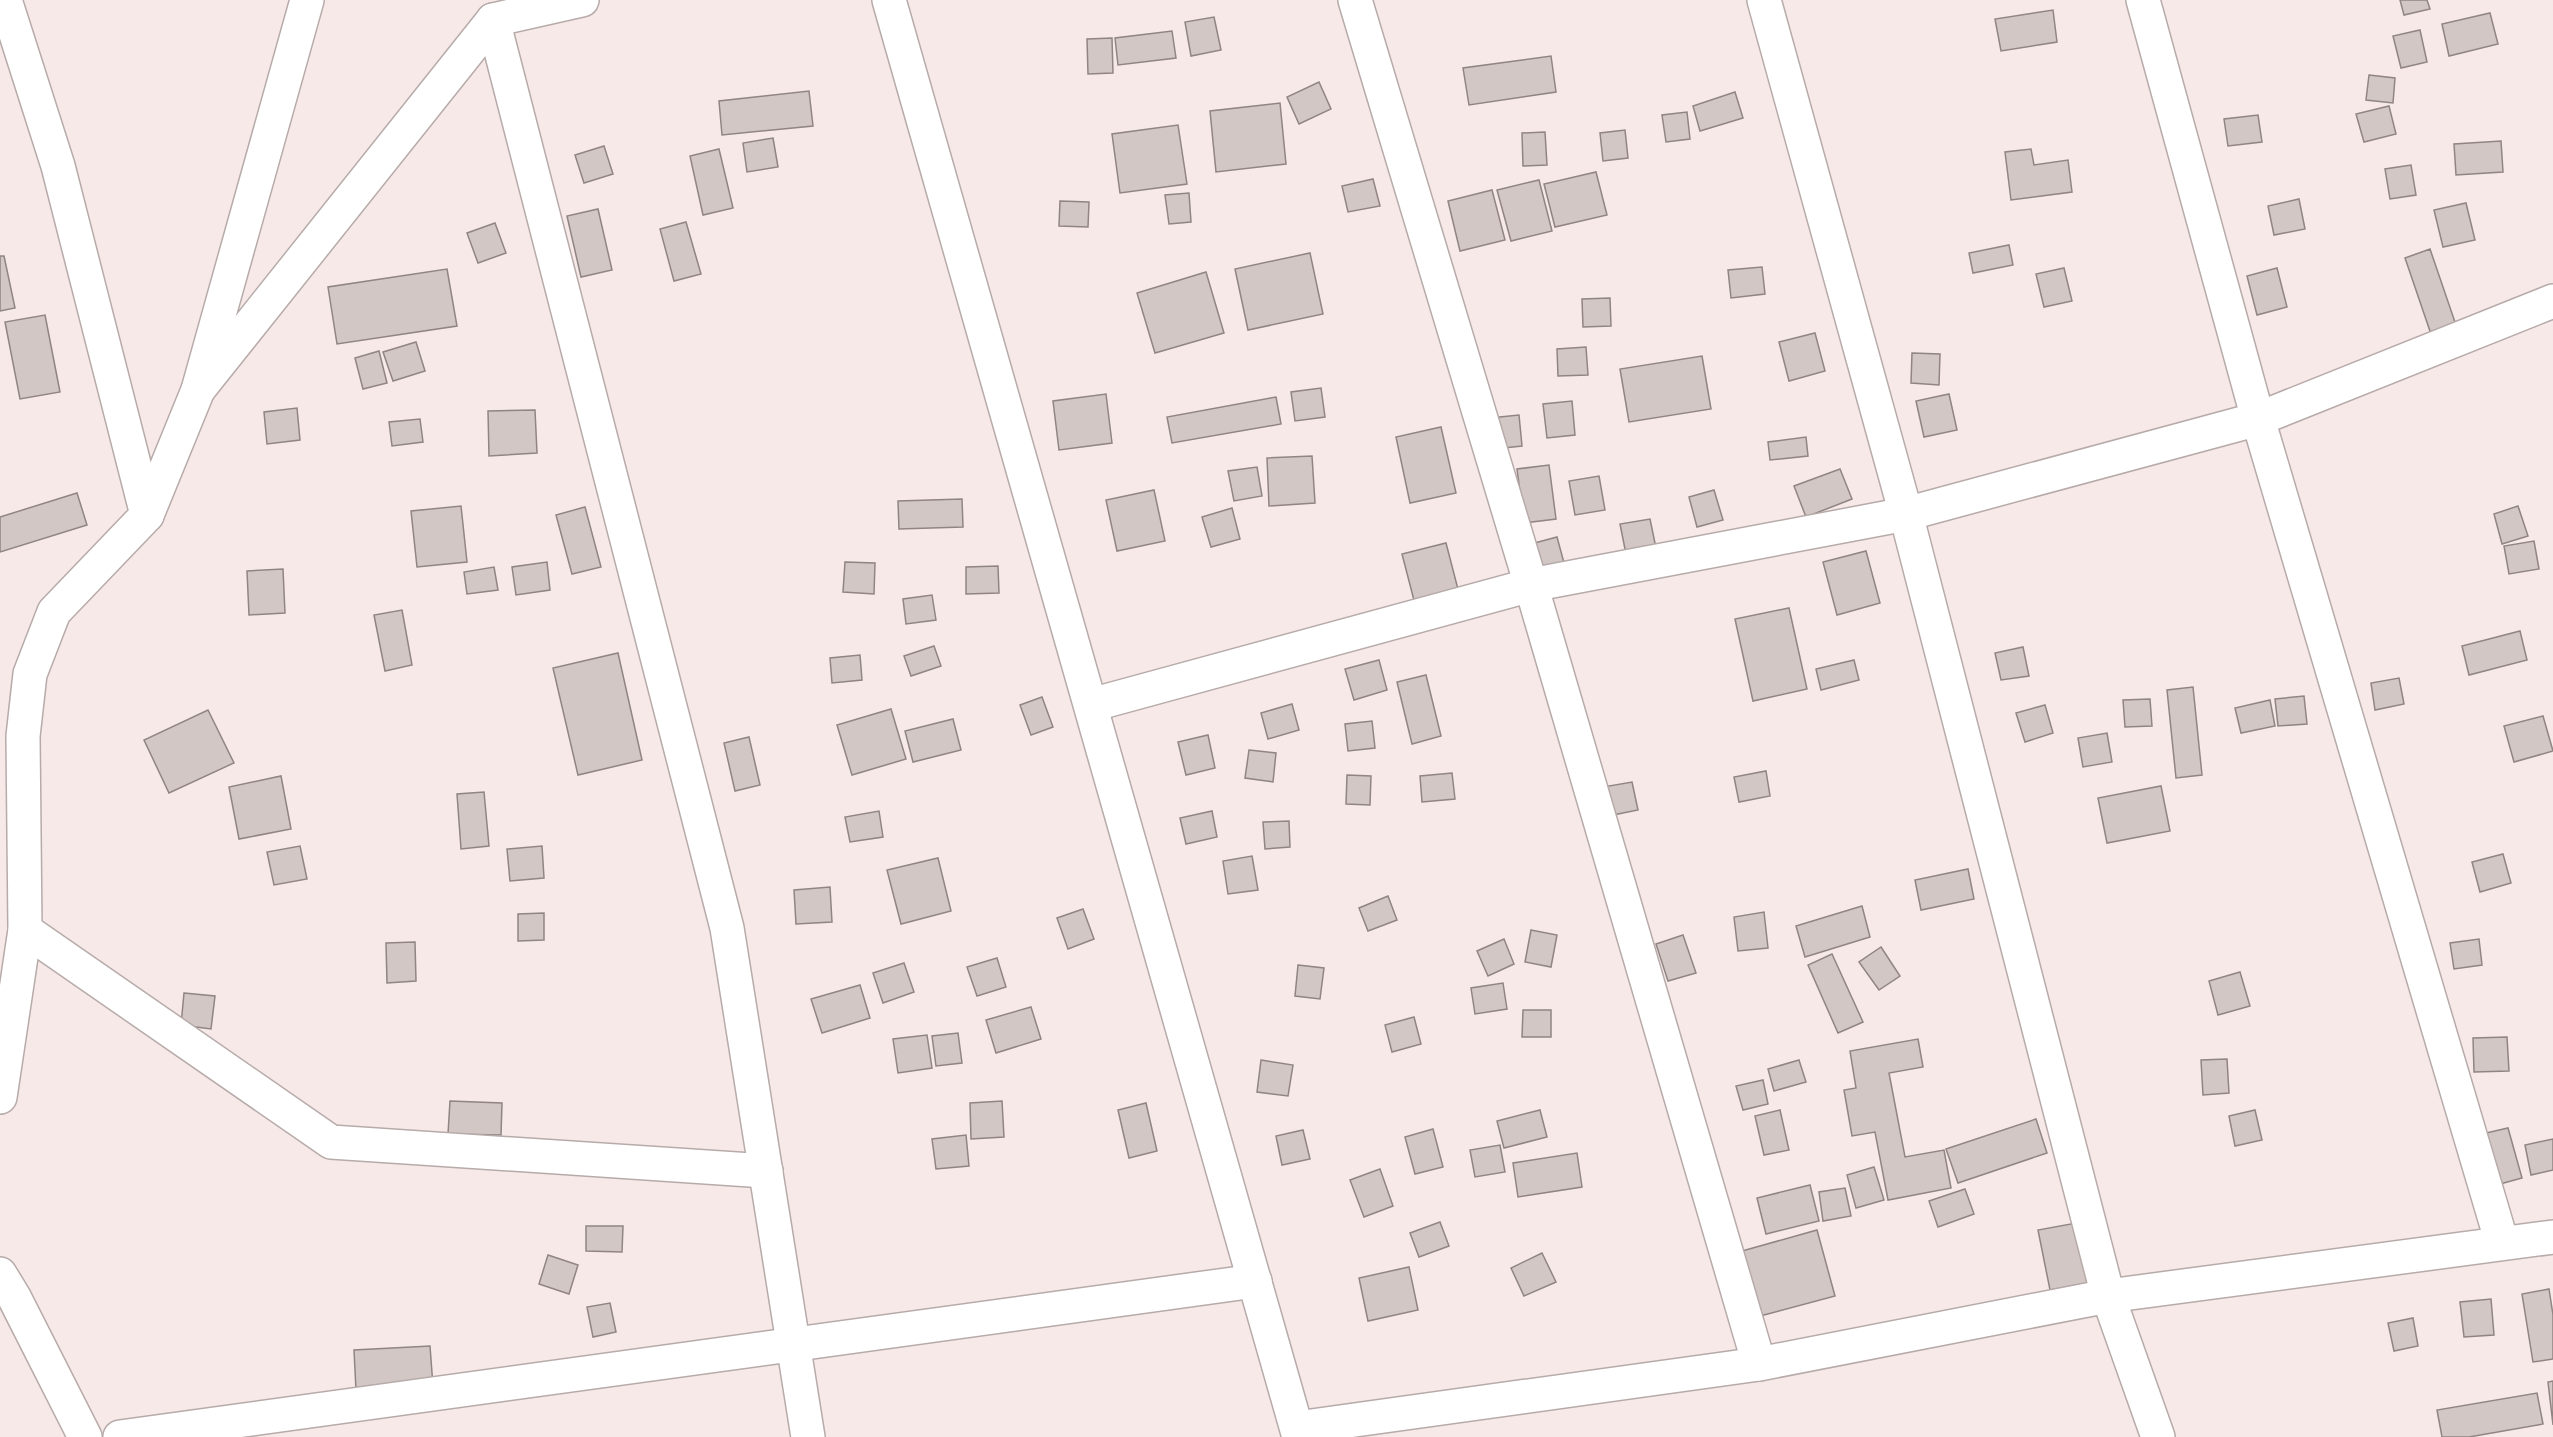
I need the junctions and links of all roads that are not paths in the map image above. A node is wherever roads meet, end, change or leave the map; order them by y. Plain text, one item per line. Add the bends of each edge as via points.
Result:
1 (5, 0) edge
2 (307, 0) edge
3 (582, 0) edge
4 (889, 0) edge
5 (1355, 0) edge
6 (1764, 0) edge
7 (2143, 0) edge
8 (493, 20) junction
9 (2553, 301) edge
10 (198, 390) junction
11 (2258, 419) junction
12 (147, 514) junction
13 (1906, 514) junction
14 (1531, 585) junction
15 (1091, 705) junction
16 (25, 930) junction
17 (0, 1097) edge
18 (766, 1171) junction
19 (2553, 1237) edge
20 (2502, 1243) junction
21 (0, 1274) edge
22 (1255, 1281) junction
23 (2108, 1296) junction
24 (794, 1344) junction
25 (1759, 1364) junction
26 (1298, 1432) edge
27 (85, 1437) edge
28 (120, 1437) edge
29 (808, 1437) edge
30 (2158, 1437) edge

1 - 12 street via 58,166
2 - 10 street
3 - 8 street
4 - 15 street
5 - 14 street
6 - 13 street
7 - 11 street
8 - 10 street
8 - 18 street via 727,928
9 - 11 street
10 - 12 street
11 - 13 street
11 - 20 street
12 - 16 street via 54,612 30,674 23,736
13 - 14 street
13 - 23 street
14 - 15 street
14 - 25 street
15 - 22 street
16 - 17 street
16 - 18 street via 332,1142
18 - 24 street
19 - 20 street
20 - 23 street
21 - 27 street
22 - 24 street
22 - 26 street
23 - 25 street
23 - 30 street
24 - 28 street
24 - 29 street
25 - 26 street

